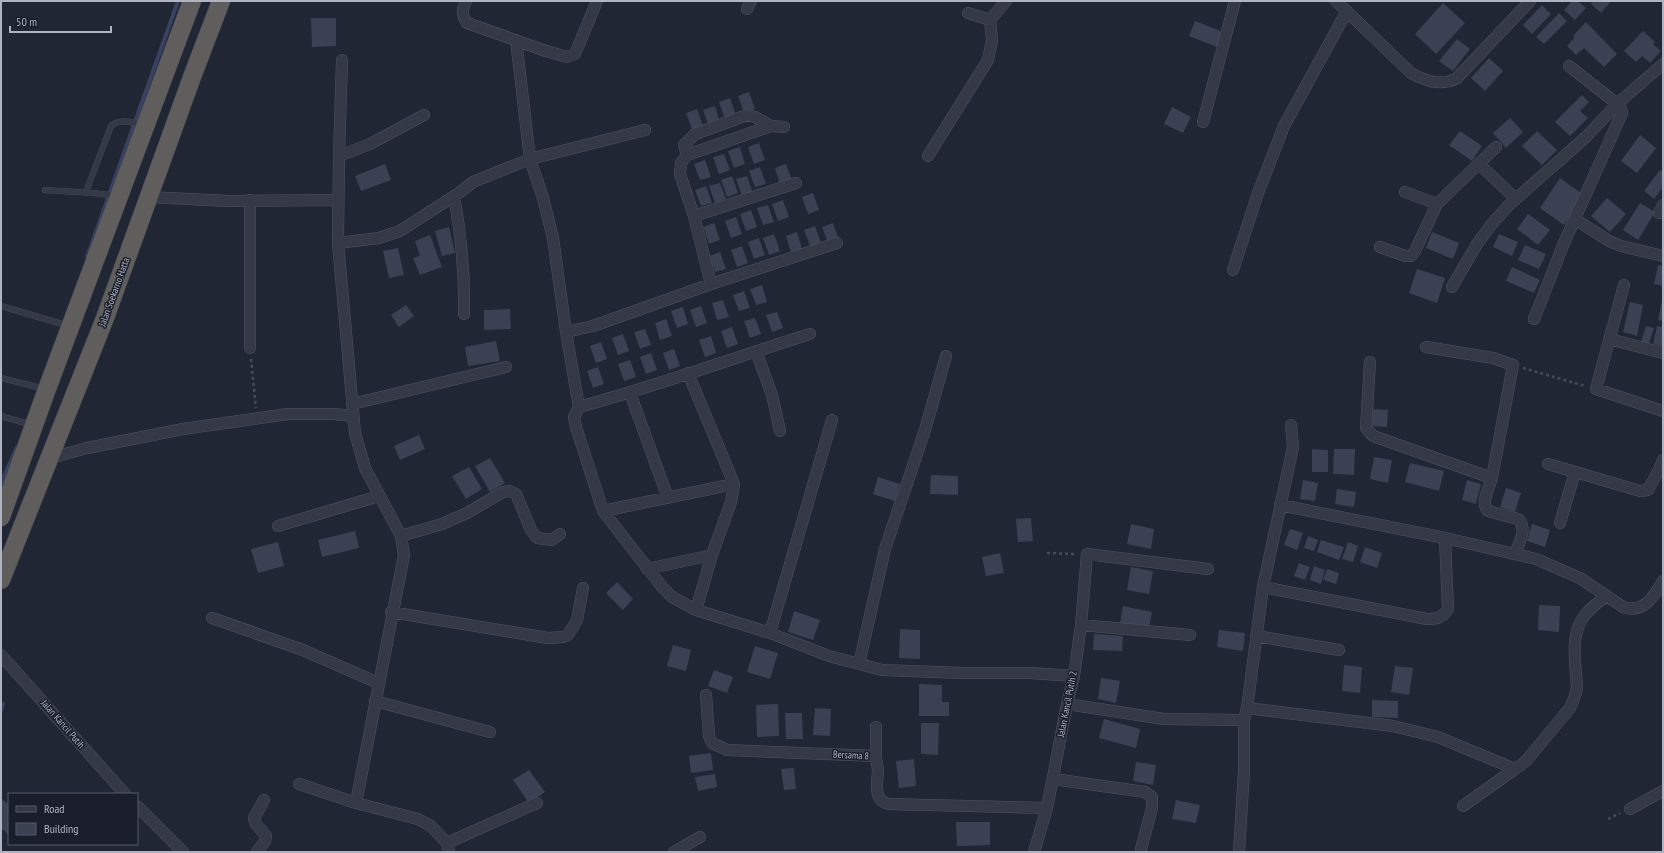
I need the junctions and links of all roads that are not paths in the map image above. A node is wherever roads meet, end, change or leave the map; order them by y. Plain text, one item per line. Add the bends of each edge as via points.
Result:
1 (192, 1) edge
2 (221, 1) edge
3 (466, 1) edge
4 (597, 1) edge
5 (1006, 1) edge
6 (1235, 1) edge
7 (1336, 1) edge
8 (1530, 1) edge
9 (1346, 12) junction
10 (968, 13) dead end
11 (990, 20) junction
12 (516, 40) junction
13 (342, 60) dead end
14 (1663, 64) edge
15 (1569, 66) dead end
16 (1617, 104) junction
17 (424, 115) dead end
18 (1204, 122) dead end
19 (146, 124) junction
20 (771, 126) junction
21 (784, 127) dead end
22 (645, 130) dead end
23 (1496, 148) dead end
24 (687, 155) junction
25 (339, 156) junction
26 (928, 156) dead end
27 (530, 159) junction
28 (1479, 164) junction
29 (796, 182) dead end
30 (45, 190) dead end
31 (86, 192) junction
32 (1405, 192) dead end
33 (454, 196) junction
34 (119, 197) junction
35 (148, 197) junction
36 (1516, 199) junction
37 (250, 200) junction
38 (338, 200) junction
39 (1437, 204) junction
40 (694, 216) junction
41 (1575, 219) junction
42 (338, 243) junction
43 (837, 243) dead end
44 (1380, 247) dead end
45 (1663, 256) edge
46 (1233, 270) dead end
47 (711, 284) junction
48 (1624, 285) dead end
49 (1452, 287) dead end
50 (1, 306) edge
51 (464, 314) dead end
52 (1534, 319) dead end
53 (64, 325) junction
54 (566, 332) junction
55 (810, 334) dead end
56 (1609, 339) junction
57 (1426, 347) dead end
58 (250, 348) road end
59 (756, 351) junction
60 (1663, 353) edge
61 (946, 356) dead end
62 (1370, 362) dead end
63 (506, 367) dead end
64 (688, 373) junction
65 (1, 378) edge
66 (47, 389) junction
67 (630, 393) junction
68 (352, 404) junction
69 (579, 407) junction
70 (1663, 411) edge
71 (1, 416) edge
72 (353, 416) junction
73 (832, 420) dead end
74 (1291, 425) dead end
75 (34, 426) junction
76 (780, 431) dead end
77 (50, 458) junction
78 (1663, 460) edge
79 (1548, 464) dead end
80 (1575, 472) junction
81 (1492, 478) junction
82 (734, 484) junction
83 (379, 496) junction
84 (668, 498) junction
85 (1280, 505) junction
86 (603, 511) junction
87 (1, 517) edge
88 (1560, 523) dead end
89 (278, 526) dead end
90 (560, 534) dead end
91 (401, 536) junction
92 (1445, 538) junction
93 (712, 554) junction
94 (1515, 554) junction
95 (647, 569) junction
96 (1208, 569) dead end
97 (1, 580) edge
98 (1663, 581) edge
99 (1263, 587) junction
100 (583, 588) dead end
101 (1606, 596) junction
102 (696, 610) junction
103 (392, 612) junction
104 (212, 618) dead end
105 (1080, 625) junction
106 (770, 633) junction
107 (1190, 635) dead end
108 (1256, 636) junction
109 (1339, 650) dead end
110 (1, 655) edge
111 (859, 664) junction
112 (1074, 676) junction
113 (378, 683) junction
114 (706, 695) dead end
115 (375, 701) junction
116 (1067, 704) junction
117 (1247, 708) junction
118 (1244, 720) junction
119 (876, 727) dead end
120 (490, 732) dead end
121 (876, 756) junction
122 (1515, 769) junction
123 (1053, 779) junction
124 (299, 784) dead end
125 (1663, 791) edge
126 (124, 793) edge
127 (264, 800) dead end
128 (356, 803) junction
129 (537, 803) dead end
130 (1463, 806) dead end
131 (138, 807) edge
132 (1047, 808) junction
133 (1630, 809) dead end
134 (700, 836) dead end
135 (448, 848) edge
136 (183, 852) edge
137 (257, 852) edge
138 (674, 852) edge
139 (1034, 852) edge
140 (1142, 852) edge
141 (1239, 852) edge

1 - 19 highway
2 - 35 highway, Jalan Soekarno Hatta
3 - 12 street via 462,10 467,23
4 - 12 street via 575,54 571,56 546,51
5 - 11 street
6 - 18 street
7 - 9 street
8 - 9 street via 1465,71 1447,83 1436,83 1411,73
9 - 46 street via 1284,126 1258,193
10 - 11 street
11 - 26 street via 992,40 988,60
12 - 27 street
13 - 25 street
14 - 16 street
15 - 16 street
16 - 36 street via 1586,138
16 - 41 street via 1621,108 1621,116
17 - 25 street via 370,144
19 - 31 lane via 121,121 111,126
19 - 34 highway
20 - 21 street
20 - 24 street
20 - 24 street via 755,117 747,116 695,134 684,145
22 - 27 street
23 - 28 street
24 - 40 street via 681,163 680,174
25 - 38 street
27 - 33 street via 473,182
27 - 54 street via 553,238
28 - 36 street
28 - 39 street
29 - 40 street
30 - 31 lane
31 - 34 lane
32 - 39 street
33 - 42 street via 394,233 379,238
33 - 51 street via 464,283
34 - 53 highway
35 - 37 street
35 - 77 highway, Jalan Soekarno Hatta
36 - 49 street via 1477,244
37 - 38 street
37 - 58 street
38 - 42 street
39 - 44 street via 1411,256
40 - 47 street
41 - 45 street via 1620,246
41 - 52 street
42 - 68 street
43 - 47 street
47 - 54 street via 593,326
48 - 56 street
50 - 53 lane
53 - 66 highway
54 - 69 street
55 - 59 street
56 - 60 street
56 - 70 street via 1596,389
57 - 81 street via 1493,358 1513,365
59 - 64 street
59 - 76 street via 772,396
61 - 111 street via 925,430 885,549
62 - 81 street via 1366,428 1368,433
63 - 68 street
64 - 67 street
64 - 82 street
65 - 66 lane
66 - 75 highway
67 - 69 street
67 - 84 street
68 - 72 street
69 - 86 street via 574,417 576,427
71 - 75 lane
72 - 77 street via 288,414 257,418 183,429
72 - 83 street via 365,468
73 - 106 street
74 - 85 street via 1293,447
75 - 87 highway
77 - 97 highway, Jalan Soekarno Hatta
78 - 80 street via 1648,490 1640,491
79 - 80 street
80 - 88 street
81 - 94 street via 1484,503 1485,508 1518,519 1524,528
82 - 84 street
82 - 93 street via 731,502
83 - 89 street
83 - 91 street
84 - 86 street
85 - 92 street
85 - 99 street
86 - 95 street
90 - 91 street via 552,540 537,538 516,494 503,492 468,513
91 - 103 street via 404,555
92 - 94 street
92 - 99 street via 1448,610 1436,619
93 - 95 street
93 - 102 street
94 - 101 street via 1536,558 1580,578
95 - 102 street via 662,588
96 - 105 street, Jalan Kancil Putih 2 via 1087,554
98 - 101 street via 1650,600 1641,607 1631,610
99 - 108 street
100 - 103 street via 577,620 568,635 563,637 548,638
101 - 122 street via 1585,614 1575,635 1577,688 1570,708 1526,761
102 - 106 street
103 - 113 street
104 - 113 street via 303,650
105 - 107 street
105 - 112 street, Jalan Kancil Putih 2
106 - 111 street
108 - 109 street
108 - 117 street
110 - 126 street, Jalan Kancil Putih
111 - 112 street via 882,670
112 - 116 street, Jalan Kancil Putih 2
113 - 115 street
114 - 121 street, Bersama 8 via 709,736 712,743 727,750
115 - 120 street
115 - 128 street
116 - 118 street via 1164,719
116 - 123 street, Jalan Kancil Putih 2
117 - 118 street
117 - 122 street via 1393,726 1438,737
118 - 141 street
119 - 121 street
121 - 132 street, Bersama 8 via 877,791 883,803
122 - 130 street
123 - 132 street, Jalan Kancil Putih 2
123 - 140 street via 1145,792 1152,797
124 - 128 street
125 - 133 street
127 - 137 street via 254,818 266,836
128 - 135 street via 431,826
129 - 135 street
131 - 136 street
132 - 139 street, Jalan Kancil Putih 2
134 - 138 street

